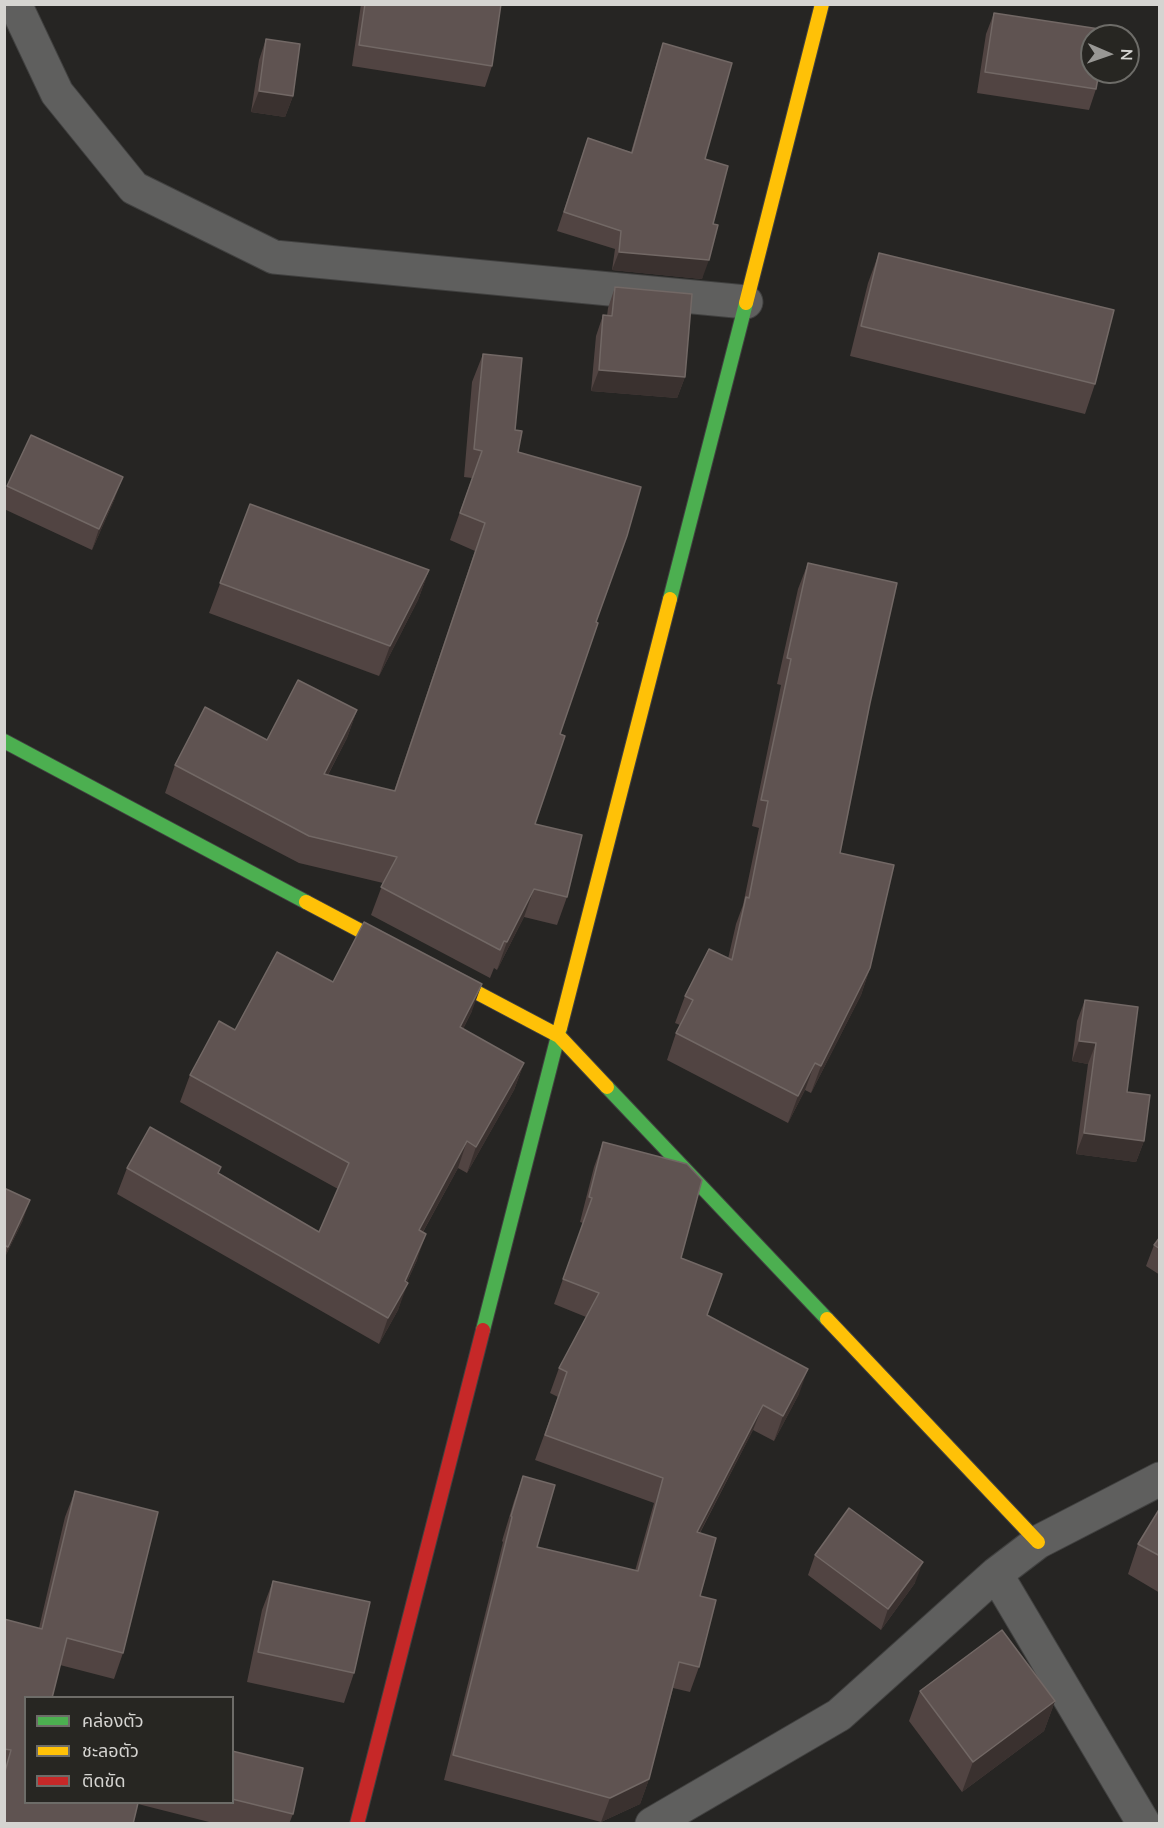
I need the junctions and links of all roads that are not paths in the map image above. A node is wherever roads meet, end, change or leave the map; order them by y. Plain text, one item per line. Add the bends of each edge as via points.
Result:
1 (15, 4) edge
2 (822, 4) edge
3 (746, 302) junction
4 (4, 741) edge
5 (559, 1036) junction
6 (1160, 1479) edge
7 (1038, 1542) junction
8 (996, 1574) junction
9 (357, 1824) edge
10 (652, 1824) edge
11 (1144, 1824) edge

1 - 3 street via 57,93 134,188 273,257
2 - 3 street
3 - 5 street
4 - 5 street
5 - 7 street
5 - 9 street
6 - 7 street
7 - 8 street
8 - 10 street via 838,1715
8 - 11 street

